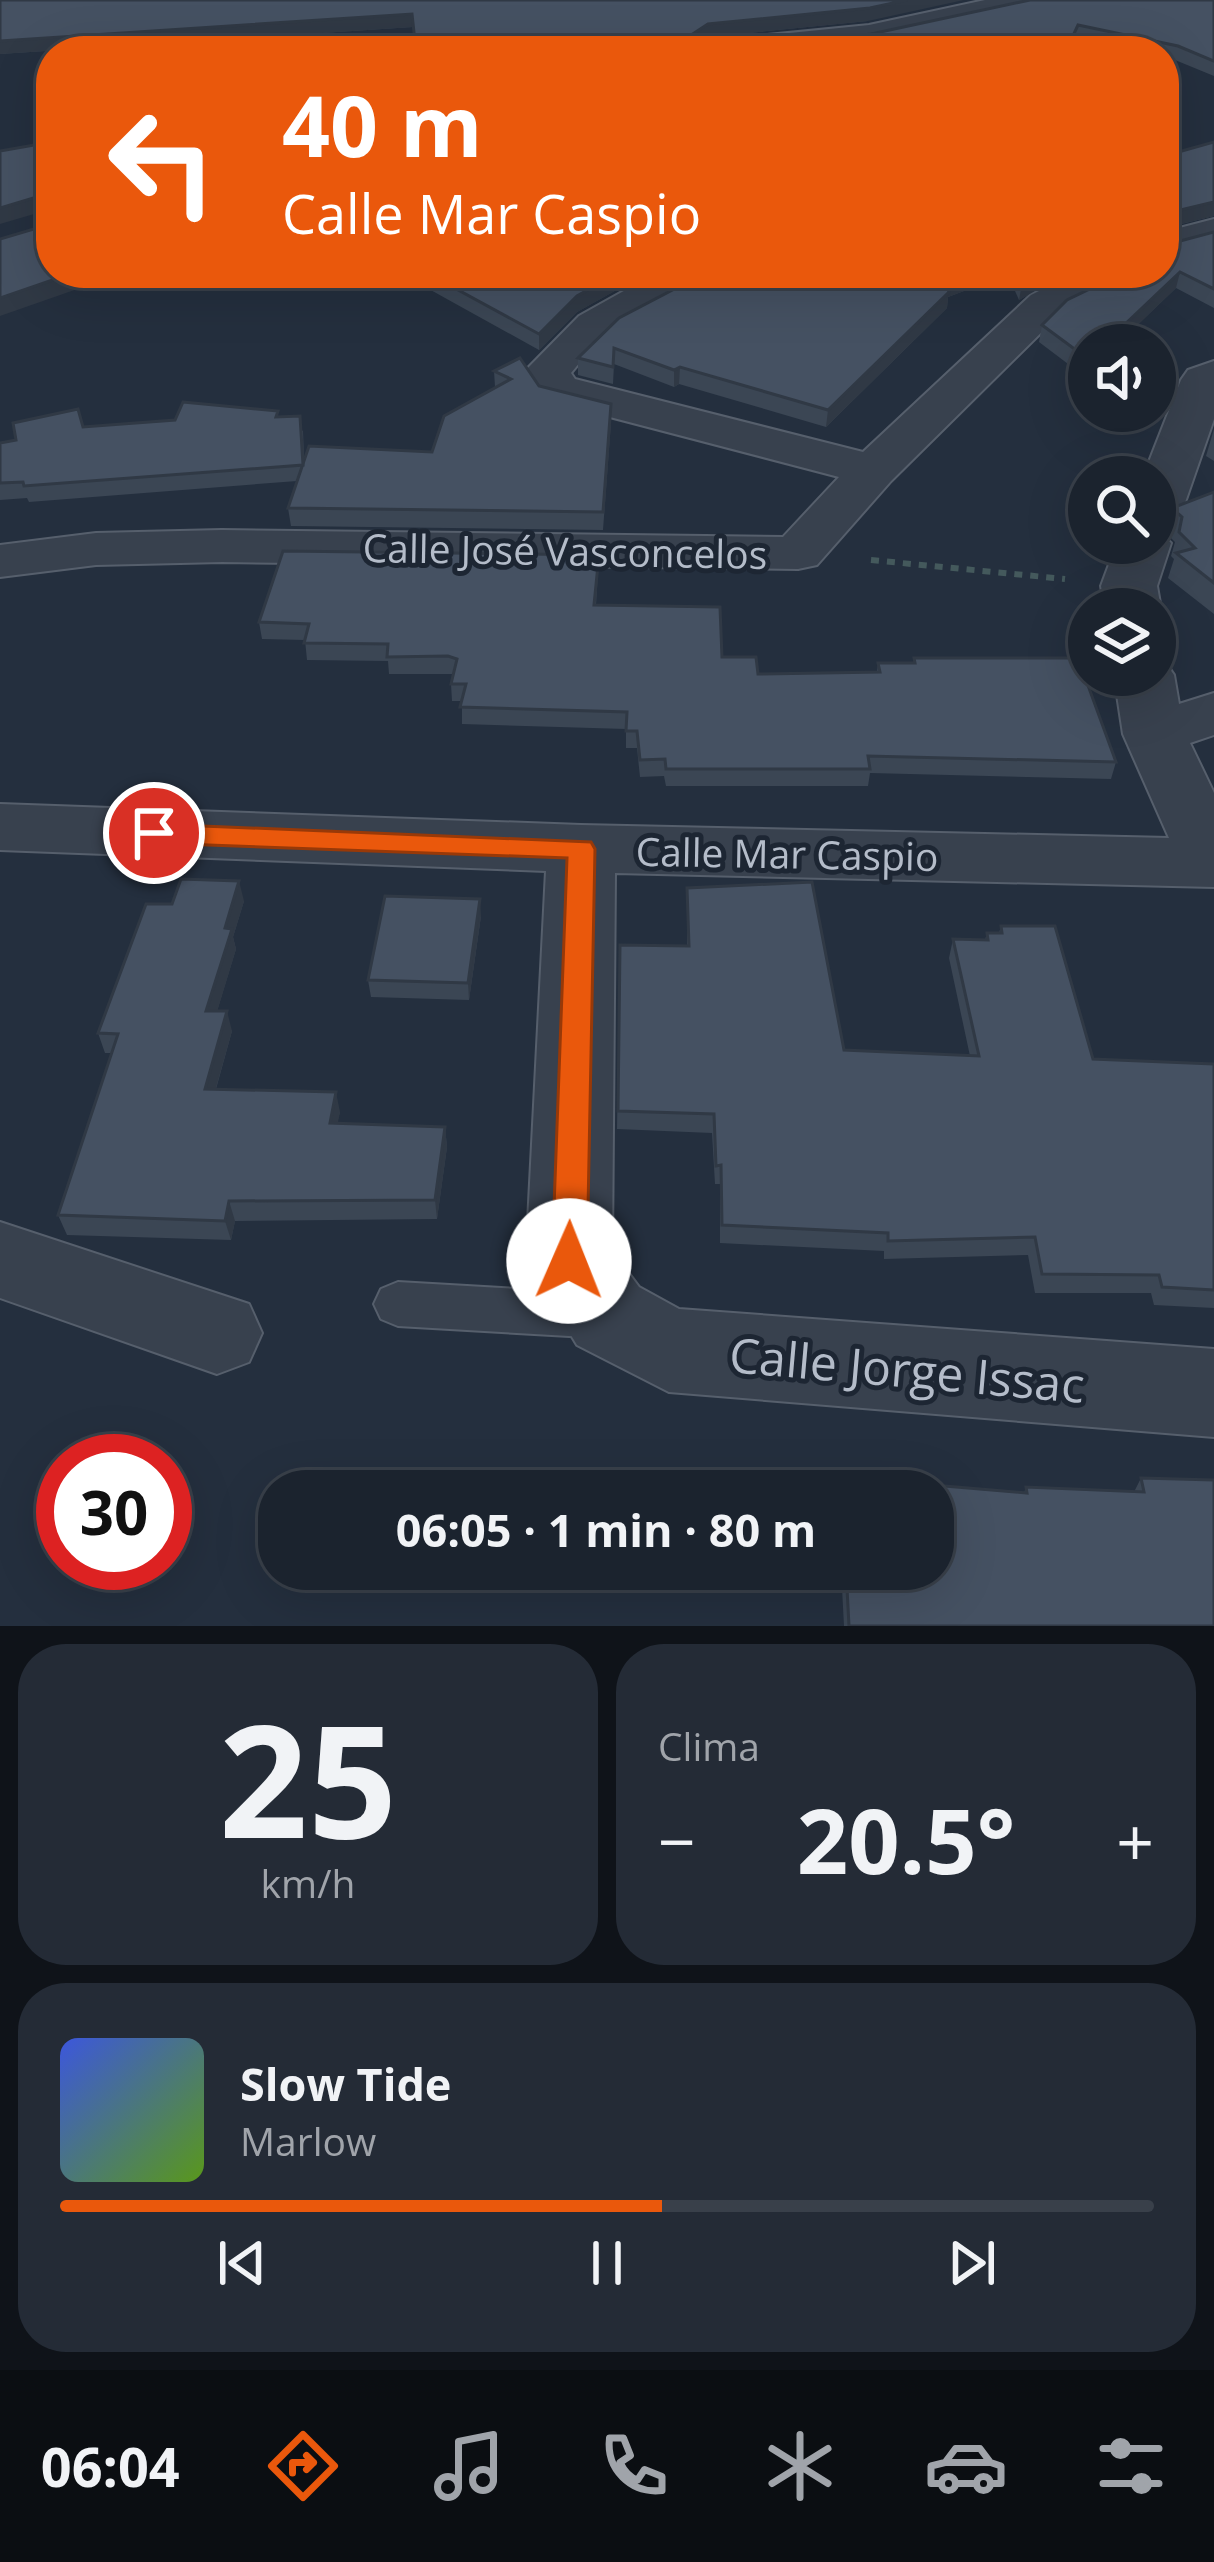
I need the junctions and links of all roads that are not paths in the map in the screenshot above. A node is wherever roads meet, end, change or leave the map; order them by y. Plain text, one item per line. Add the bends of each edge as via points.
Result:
1 (1027, 0) edge
2 (850, 36) edge
3 (1214, 231) edge
4 (1179, 241) edge
5 (655, 288) edge
6 (1078, 288) edge
7 (1214, 375) edge
8 (1176, 457) edge
9 (873, 470) junction
10 (0, 561) edge
11 (1149, 705) edge
12 (1214, 713) edge
13 (0, 827) edge
14 (581, 849) junction
15 (1214, 862) edge
16 (0, 1260) edge
17 (398, 1304) dead end
18 (608, 1316) junction
19 (218, 1333) dead end
20 (1214, 1393) edge

1 - 2 street
3 - 4 street
5 - 9 street via 560,354 547,372 558,389
6 - 9 street via 1046,304
7 - 8 street via 1204,380
9 - 10 street, Calle José Vasconcelos via 798,553 222,546
11 - 12 street
11 - 15 street
13 - 14 street, Calle Mar Caspio
14 - 15 street, Calle Mar Caspio
14 - 18 street, Calle Jorge Issac via 569,1261
16 - 19 street
17 - 18 lane, Calle Jorge Issac
18 - 20 street, Calle Jorge Issac via 669,1350

